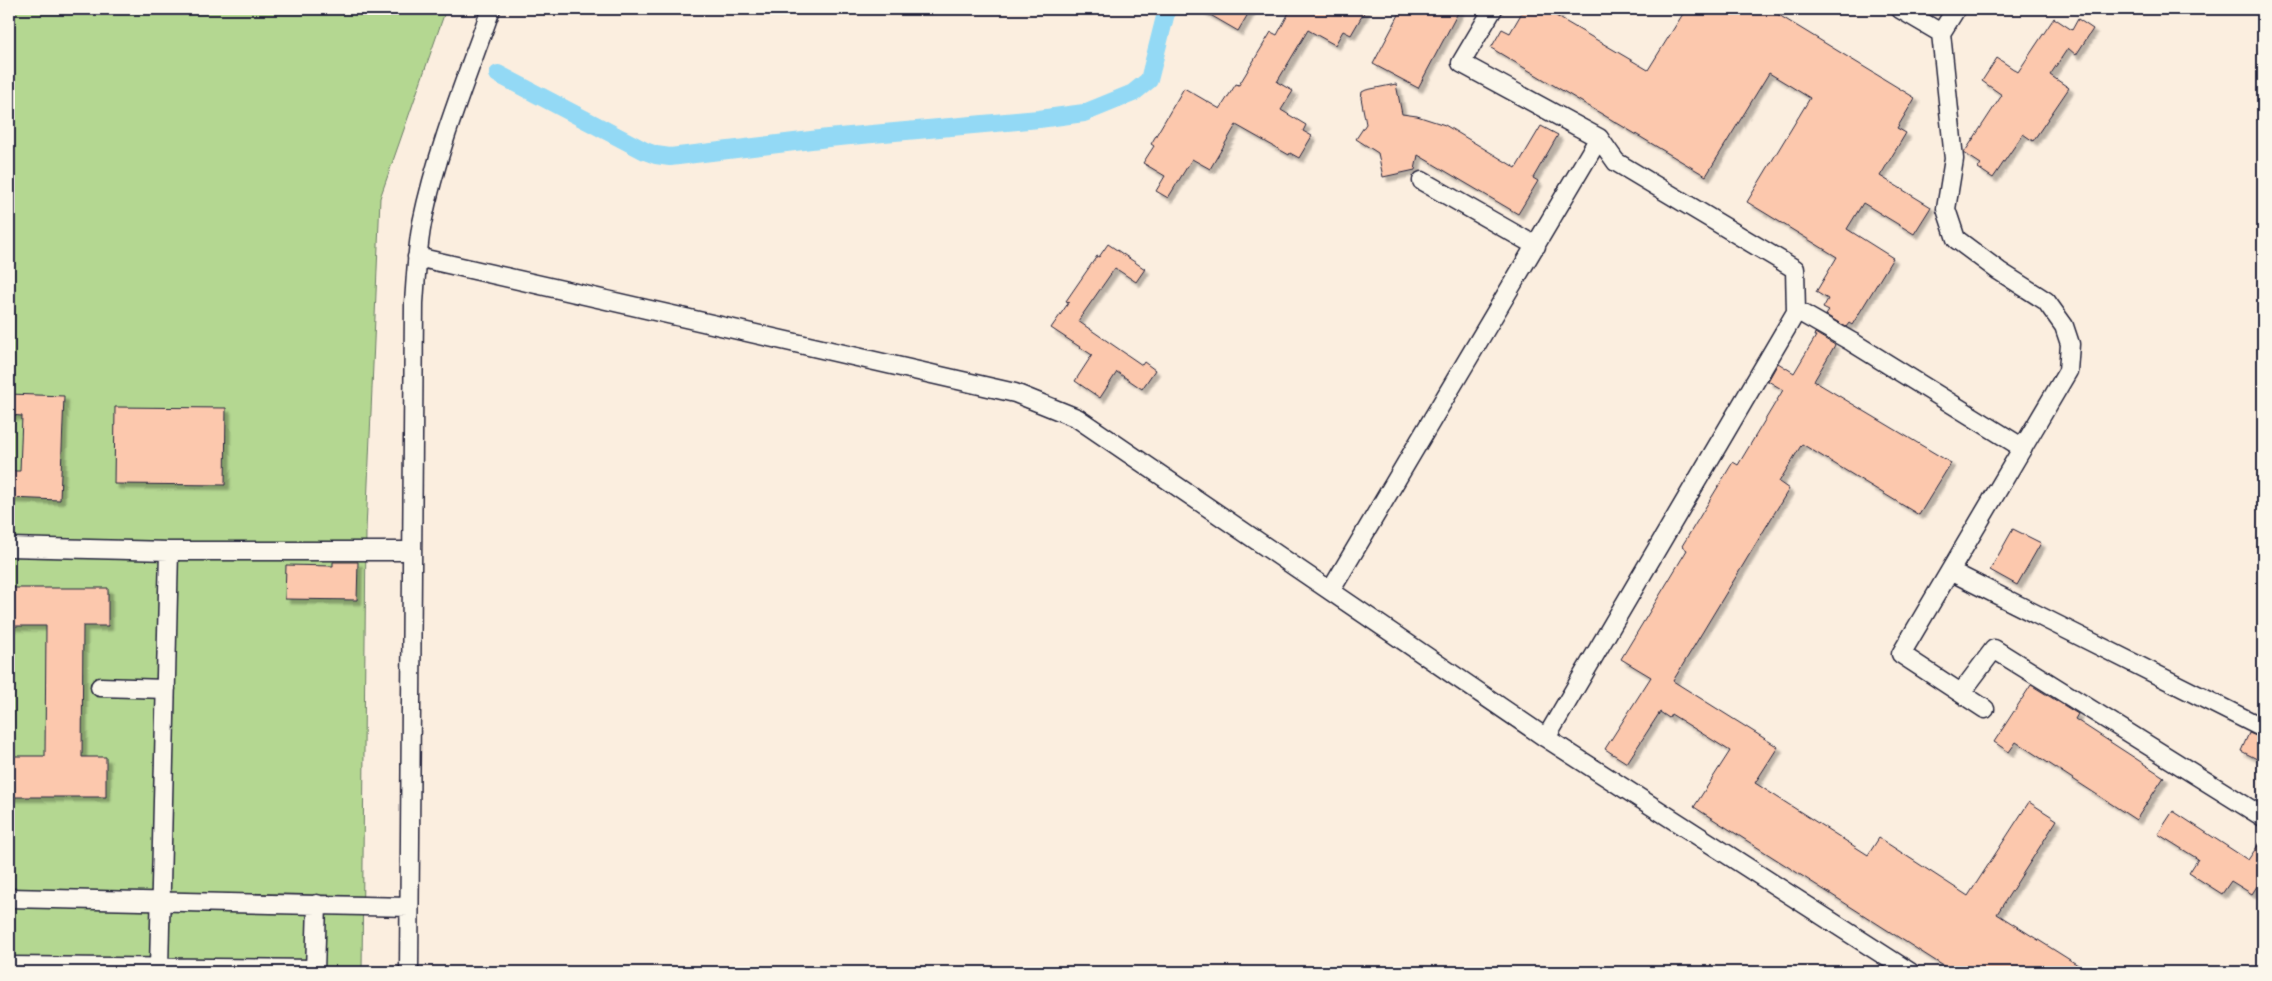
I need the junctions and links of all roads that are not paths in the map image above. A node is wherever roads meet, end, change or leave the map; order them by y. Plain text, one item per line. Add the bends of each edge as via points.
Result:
1 (491, 9) edge
2 (1493, 9) edge
3 (1900, 9) edge
4 (1956, 9) edge
5 (1941, 34) junction
6 (1599, 138) junction
7 (1422, 181) dead end
8 (1536, 246) junction
9 (417, 257) junction
10 (1803, 314) dead end
11 (2023, 448) junction
12 (9, 547) edge
13 (169, 551) junction
14 (412, 551) junction
15 (1950, 571) junction
16 (1331, 590) junction
17 (100, 687) dead end
18 (166, 689) junction
19 (1962, 693) junction
20 (1985, 709) dead end
21 (2259, 726) dead end
22 (1546, 738) junction
23 (2263, 817) edge
24 (9, 898) edge
25 (160, 901) junction
26 (317, 904) junction
27 (409, 907) junction
28 (9, 966) edge
29 (159, 968) junction
30 (101, 970) edge
31 (220, 970) edge
32 (315, 971) edge
33 (409, 972) edge
34 (1910, 972) edge

1 - 9 street via 431,183
2 - 6 street via 1461,63
3 - 5 street
4 - 5 street
5 - 11 street via 1954,159 1946,209 1956,239 2046,301 2064,326 2070,344 2068,371
6 - 8 street
6 - 22 street via 1616,162 1795,269 1796,312
7 - 8 street
8 - 16 street
9 - 14 street
9 - 16 street via 1015,393 1077,418
10 - 11 street
11 - 15 street
12 - 13 street
13 - 14 street
13 - 18 street
14 - 27 street
15 - 19 street via 1901,654
15 - 21 street
16 - 22 street
17 - 18 street
18 - 25 street
19 - 20 street
19 - 23 street via 1994,649
22 - 34 street
24 - 25 street
25 - 26 street
25 - 29 street
26 - 27 street
26 - 32 street
27 - 33 street
28 - 30 street
29 - 30 street
29 - 31 street
31 - 32 street

